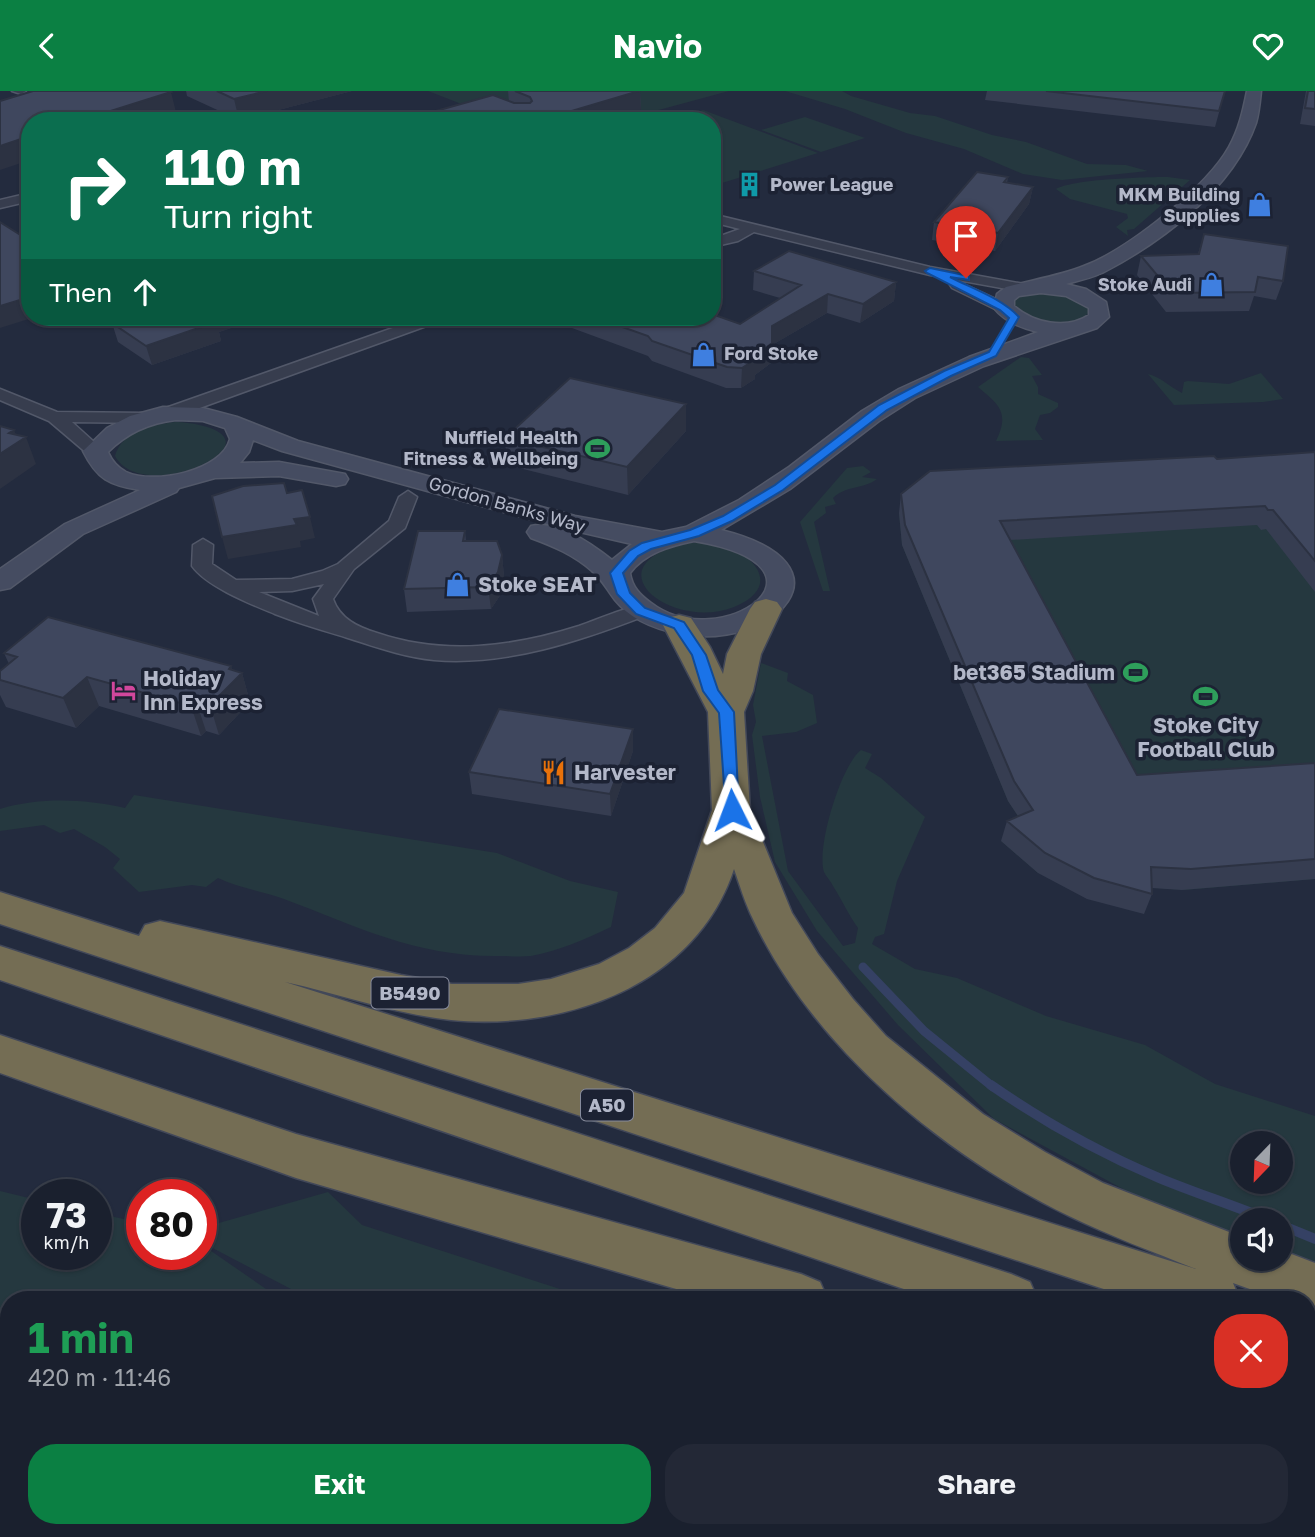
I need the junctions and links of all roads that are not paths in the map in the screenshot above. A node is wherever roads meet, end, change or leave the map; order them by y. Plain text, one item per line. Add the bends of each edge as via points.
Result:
1 (1254, 91) edge
2 (21, 199) edge
3 (0, 204) edge
4 (721, 220) edge
5 (753, 227) junction
6 (721, 241) edge
7 (1093, 270) junction
8 (930, 271) junction
9 (1027, 288) junction
10 (1093, 300) junction
11 (1009, 313) junction
12 (412, 326) edge
13 (1072, 328) junction
14 (993, 354) junction
15 (247, 386) junction
16 (0, 394) edge
17 (156, 416) junction
18 (55, 417) junction
19 (231, 422) junction
20 (101, 462) junction
21 (212, 471) junction
22 (182, 480) junction
23 (779, 487) junction
24 (408, 497) junction
25 (74, 530) junction
26 (694, 533) junction
27 (662, 540) junction
28 (203, 545) dead end
29 (764, 554) junction
30 (347, 565) junction
31 (617, 581) junction
32 (0, 582) edge
33 (233, 584) junction
34 (766, 609) junction
35 (640, 611) junction
36 (679, 625) junction
37 (353, 633) junction
38 (726, 712) junction
39 (732, 810) junction
40 (0, 901) edge
41 (0, 908) edge
42 (0, 963) edge
43 (0, 1054) edge
44 (1315, 1288) edge
45 (769, 1291) edge
46 (983, 1291) edge
47 (1186, 1291) edge

1 - 7 main road via 1249,121 1237,147 1197,197 1149,236
2 - 3 street
4 - 5 street
5 - 6 street
5 - 8 street
7 - 9 main road
7 - 10 main road via 1089,283
8 - 9 street
8 - 11 street
9 - 10 main road via 1063,289
9 - 11 main road via 1004,298
10 - 13 main road via 1099,317
11 - 13 main road via 1043,327
11 - 14 main road
12 - 15 street
13 - 14 main road
14 - 23 main road via 883,407
15 - 17 street
15 - 19 street
16 - 18 street
17 - 18 street
17 - 19 main road, Gordon Banks Way via 210,415
17 - 20 main road via 109,437
18 - 20 street
19 - 21 main road via 242,439 237,452
19 - 27 main road, Gordon Banks Way via 268,440 590,529
20 - 22 main road via 128,481 156,484
20 - 25 main road via 97,494
21 - 22 main road
21 - 24 main road, Gordon Banks Way via 279,469
22 - 25 main road
23 - 26 main road via 724,521
23 - 29 main road via 761,519 758,537
24 - 30 street via 389,533
24 - 31 main road, Gordon Banks Way via 573,544
25 - 32 main road
26 - 27 main road
26 - 29 main road via 732,540
27 - 31 main road via 634,553 620,566
28 - 33 street via 202,566
29 - 34 main road via 782,579
30 - 33 street via 289,587
30 - 37 street via 323,599 328,614
31 - 35 main road
33 - 37 street via 255,598
34 - 36 main road via 729,625
34 - 38 highway via 744,654
35 - 36 main road
35 - 37 street via 548,642 462,653 406,649
36 - 38 highway
38 - 39 highway
39 - 40 highway, B5490 via 708,885 677,932 630,969 598,984 526,1001 450,1001
39 - 44 highway via 773,918 803,966 870,1049 918,1090 966,1129 1084,1199
41 - 47 highway, A50
42 - 46 highway
43 - 45 highway via 296,1157

